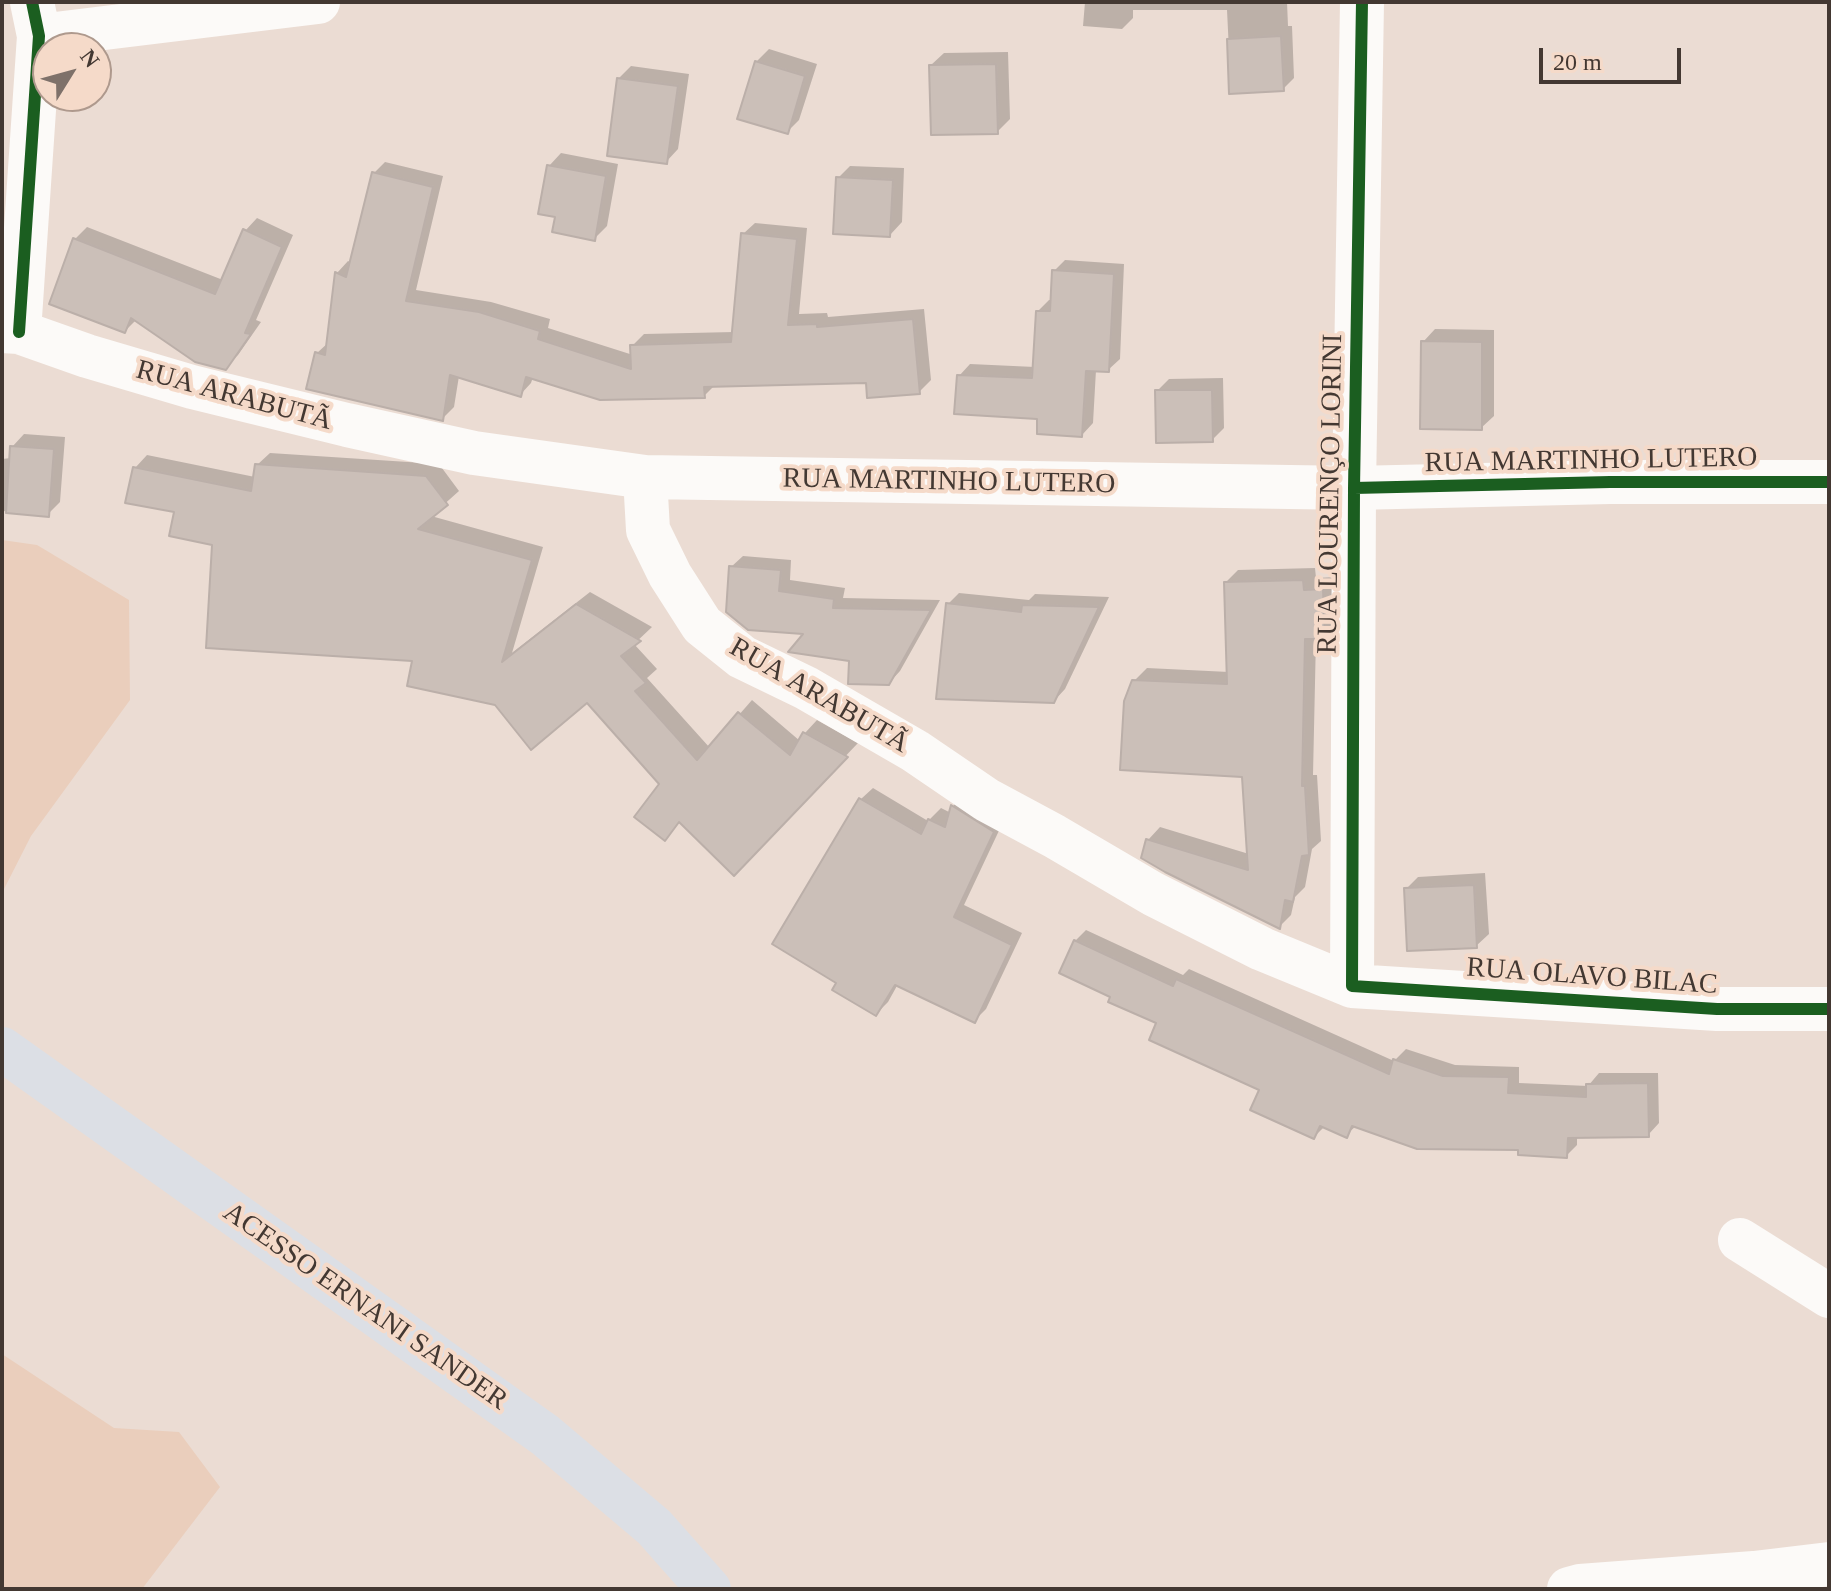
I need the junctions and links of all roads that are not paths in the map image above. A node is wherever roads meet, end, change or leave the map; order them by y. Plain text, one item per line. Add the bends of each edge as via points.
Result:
1 (318, 2) edge
2 (1362, 2) edge
3 (35, 19) edge
4 (10, 332) edge
5 (645, 477) junction
6 (1829, 482) edge
7 (1354, 488) junction
8 (1352, 986) junction
9 (1829, 1009) edge
10 (2, 1049) edge
11 (1740, 1240) dead end
12 (1829, 1296) edge
13 (1829, 1564) edge
14 (709, 1589) edge
15 (1569, 1589) edge

1 - 3 street
2 - 7 street, RUA LOURENÇO LORINI
3 - 4 street
4 - 5 street, RUA ARABUTÃ via 192,387 347,425 474,453
5 - 7 street, RUA MARTINHO LUTERO
5 - 8 street, RUA ARABUTÃ via 648,530 670,575 702,625 742,657 820,696 987,800 1153,894 1262,949
6 - 7 street, RUA MARTINHO LUTERO
7 - 8 street, RUA LOURENÇO LORINI
8 - 9 street, RUA OLAVO BILAC via 1717,1009
10 - 14 highway, ACESSO ERNANI SANDER via 545,1435 654,1527
11 - 12 street
13 - 15 street

